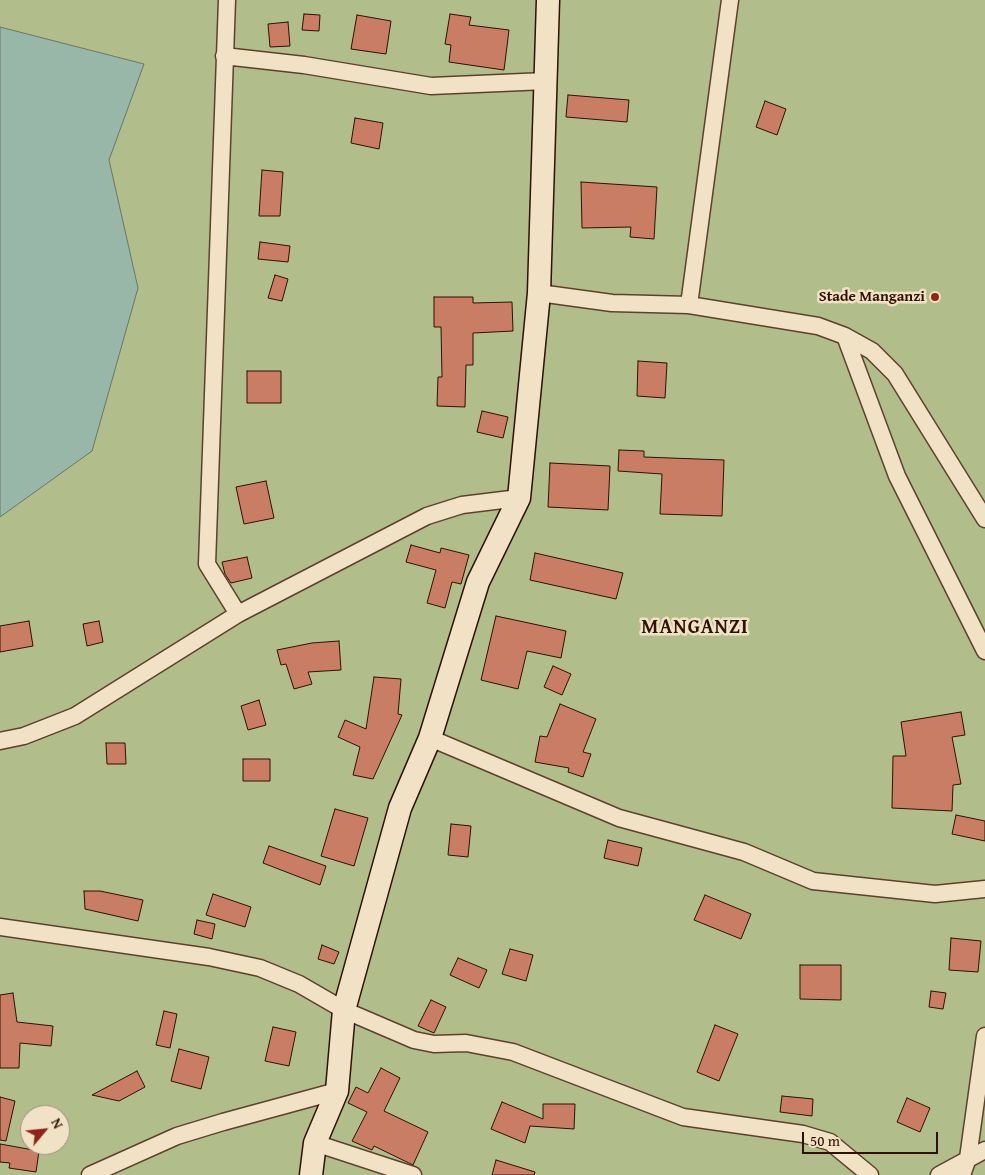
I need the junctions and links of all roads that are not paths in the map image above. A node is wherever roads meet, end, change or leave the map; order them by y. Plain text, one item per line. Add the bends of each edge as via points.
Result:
1 (227, 0) edge
2 (548, 0) edge
3 (730, 0) edge
4 (224, 56) junction
5 (546, 81) junction
6 (540, 293) junction
7 (689, 304) junction
8 (845, 336) junction
9 (519, 498) junction
10 (985, 519) edge
11 (238, 614) junction
12 (985, 651) edge
13 (430, 738) junction
14 (0, 741) edge
15 (985, 889) edge
16 (0, 926) edge
17 (344, 1010) junction
18 (985, 1036) edge
19 (337, 1092) junction
20 (315, 1143) junction
21 (985, 1150) edge
22 (968, 1158) junction
23 (90, 1175) edge
24 (311, 1175) edge
25 (413, 1175) edge
26 (870, 1175) edge
27 (939, 1175) edge
28 (962, 1175) edge

1 - 4 street
2 - 5 main road
3 - 7 street
4 - 5 street via 304,65 431,86
4 - 11 street via 207,564
5 - 6 main road
6 - 7 street via 612,303
6 - 9 main road
7 - 8 street via 818,326
8 - 10 street via 872,352 895,374
8 - 12 street via 897,476
9 - 11 street via 462,505 427,516
9 - 13 main road via 478,582
11 - 14 street via 75,716 24,736
13 - 15 street via 619,818 744,852 813,881 935,894
13 - 17 main road via 400,808
16 - 17 street via 260,968 299,984
17 - 19 main road
17 - 26 street via 414,1040 434,1044 466,1043 513,1052 683,1117 803,1134 830,1142
18 - 22 street
19 - 20 main road
19 - 23 street via 177,1136
20 - 24 main road
20 - 25 street
21 - 22 street
22 - 27 street
22 - 28 street

